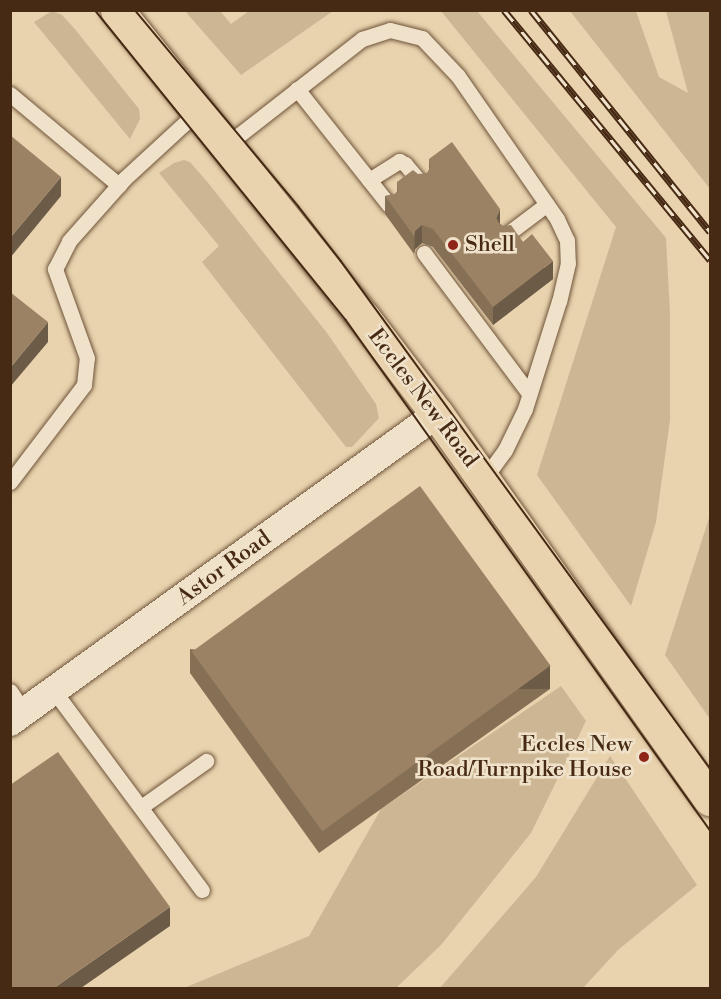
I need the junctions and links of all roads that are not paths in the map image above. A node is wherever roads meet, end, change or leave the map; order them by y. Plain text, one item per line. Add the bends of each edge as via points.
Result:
1 (117, 10) edge
2 (297, 89) junction
3 (10, 94) edge
4 (198, 111) junction
5 (225, 146) junction
6 (369, 180) junction
7 (421, 183) edge
8 (119, 184) junction
9 (547, 204) junction
10 (389, 206) edge
11 (506, 235) edge
12 (424, 253) dead end
13 (528, 392) junction
14 (437, 414) junction
15 (484, 479) junction
16 (10, 482) edge
17 (54, 691) junction
18 (15, 708) edge
19 (206, 761) dead end
20 (711, 799) edge
21 (141, 807) junction
22 (202, 890) dead end

1 - 4 main road, Eccles New Road
2 - 5 lane
2 - 6 lane
2 - 9 lane via 362,39 390,30 422,38 458,76
3 - 8 lane
4 - 5 main road, Eccles New Road
4 - 8 lane
5 - 14 main road, Eccles New Road
6 - 7 lane via 399,161
6 - 10 lane
8 - 16 lane via 69,241 56,269 87,358 84,385
9 - 11 lane
9 - 13 lane via 567,240 568,263
12 - 13 lane
13 - 15 lane via 525,409 506,450
14 - 15 main road, Eccles New Road
14 - 17 street, Astor Road
15 - 20 main road, Eccles New Road
17 - 18 street, Astor Road
17 - 21 lane
19 - 21 lane
21 - 22 lane

